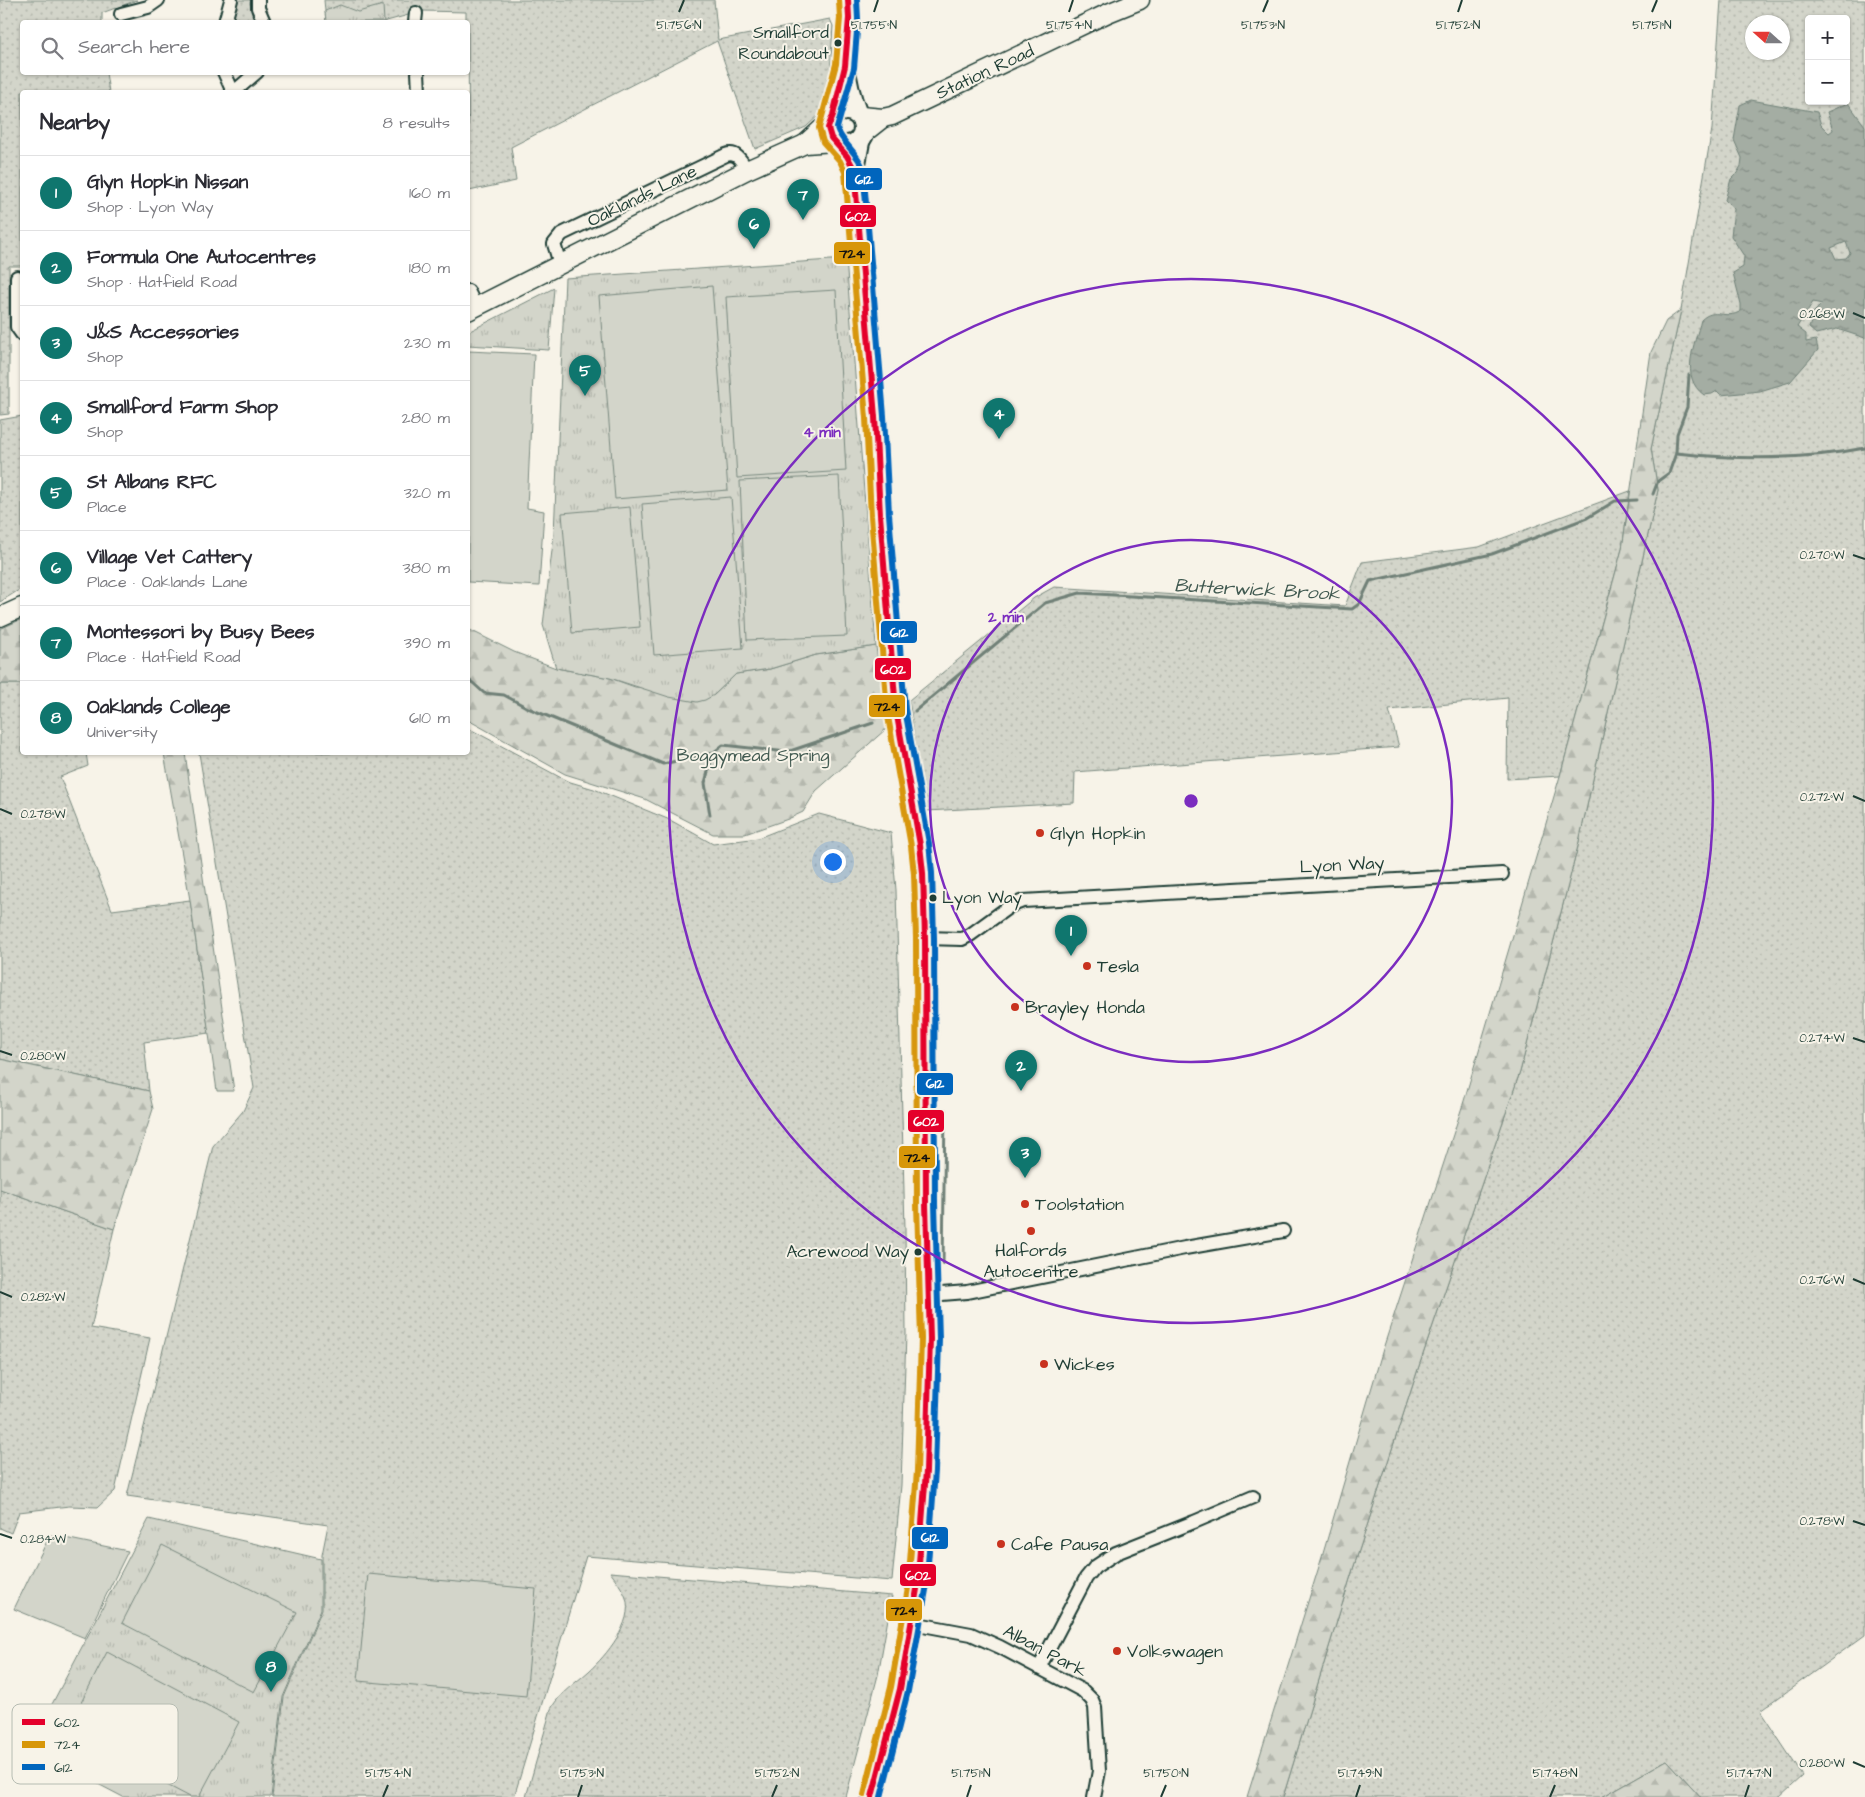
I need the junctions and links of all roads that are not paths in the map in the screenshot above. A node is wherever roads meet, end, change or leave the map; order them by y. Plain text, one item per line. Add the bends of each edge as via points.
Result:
1 (158, 0) edge
2 (231, 0) edge
3 (258, 0) edge
4 (848, 0) edge
5 (1140, 0) edge
6 (121, 14) dead end
7 (226, 20) edge
8 (263, 20) edge
9 (845, 66) junction
10 (226, 75) edge
11 (253, 75) edge
12 (418, 75) edge
13 (233, 90) edge
14 (236, 90) edge
15 (419, 90) edge
16 (831, 119) junction
17 (860, 126) junction
18 (835, 143) junction
19 (805, 144) junction
20 (854, 169) junction
21 (747, 170) junction
22 (560, 264) junction
23 (17, 277) dead end
24 (472, 309) edge
25 (20, 331) edge
26 (20, 608) edge
27 (0, 618) edge
28 (1502, 874) dead end
29 (925, 938) junction
30 (1283, 1231) dead end
31 (929, 1295) junction
32 (1253, 1497) dead end
33 (912, 1623) junction
34 (1039, 1668) junction
35 (872, 1797) edge
36 (1094, 1797) edge

1 - 6 street via 148,7
2 - 7 street
3 - 8 street
4 - 9 main road
5 - 17 street, Station Road via 892,116
9 - 16 main road
9 - 17 main road via 848,90
10 - 13 street
11 - 14 street
12 - 15 street
16 - 17 main road via 844,110
16 - 18 main road via 828,133
16 - 19 street, Oaklands Lane
17 - 18 main road via 848,146
17 - 20 main road
18 - 19 street, Oaklands Lane
18 - 20 main road
19 - 21 street, Oaklands Lane
20 - 29 main road via 896,710 920,845
21 - 22 street, Oaklands Lane
21 - 22 street, Oaklands Lane via 740,159 730,154 562,234 554,244
22 - 24 street, Oaklands Lane
23 - 25 street via 17,327
26 - 27 street
28 - 29 street, Lyon Way via 1023,901 1010,906 962,939
29 - 31 main road
30 - 31 street via 967,1292
31 - 33 main road via 926,1470 921,1557
32 - 34 street via 1116,1553 1095,1567 1086,1578
33 - 34 street, Alban Park via 971,1634
33 - 35 main road via 900,1689
34 - 36 street, Alban Park via 1083,1691 1095,1707 1099,1771

